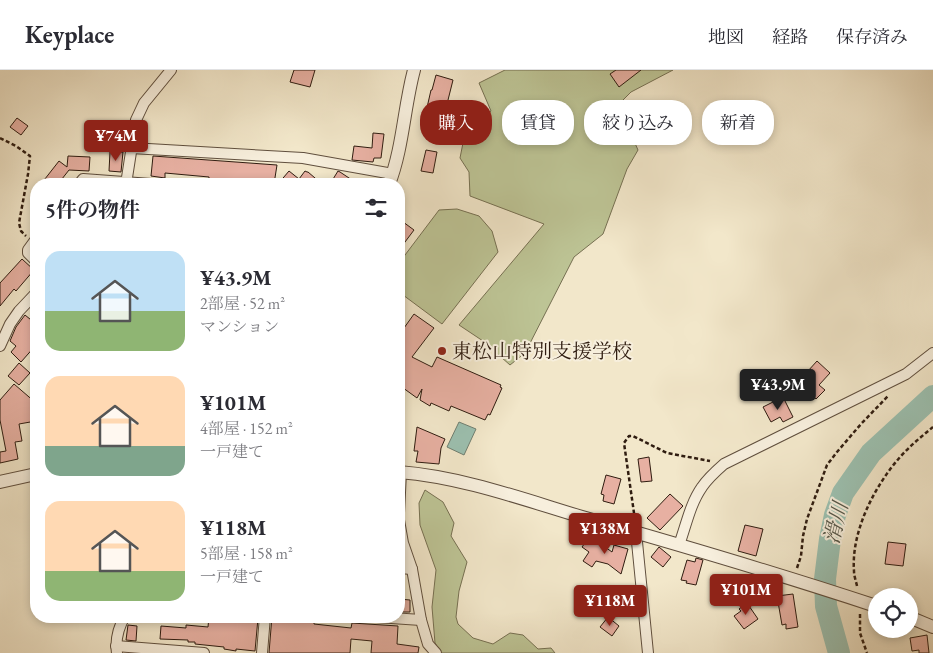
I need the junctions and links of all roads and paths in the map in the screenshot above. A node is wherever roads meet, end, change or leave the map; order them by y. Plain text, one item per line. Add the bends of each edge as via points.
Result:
1 (171, 70) edge
2 (414, 70) edge
3 (0, 138) edge
4 (131, 148) junction
5 (127, 178) edge
6 (387, 178) edge
7 (391, 178) edge
8 (30, 237) edge
9 (30, 299) edge
10 (0, 346) edge
11 (933, 353) edge
12 (888, 396) dead end
13 (933, 427) edge
14 (724, 464) junction
15 (405, 473) edge
16 (30, 475) edge
17 (0, 482) edge
18 (636, 532) junction
19 (680, 545) junction
20 (405, 549) edge
21 (405, 568) edge
22 (412, 569) junction
23 (796, 580) junction
24 (856, 600) junction
25 (868, 604) edge
26 (405, 619) edge
27 (421, 620) junction
28 (918, 621) edge
29 (122, 623) edge
30 (264, 623) edge
31 (933, 627) edge
32 (116, 650) edge
33 (204, 653) edge
34 (262, 653) edge
35 (436, 653) edge
36 (648, 653) edge
37 (867, 653) edge

1 - 4 street via 144,103 136,120
2 - 7 street
3 - 8 path via 30,156 18,223 21,231
4 - 5 street
4 - 6 street via 303,158
9 - 10 street via 10,324
11 - 14 street via 906,374
12 - 23 path via 827,465 807,520
13 - 24 path via 901,456 868,507 856,538
14 - 18 path via 667,453 629,436 624,443
14 - 19 street via 711,476 692,506
15 - 18 street via 474,485
16 - 17 street
18 - 19 street
18 - 36 street
19 - 23 street
20 - 22 street
21 - 22 street
22 - 27 street
23 - 24 street
24 - 25 street
24 - 37 path via 860,633
26 - 27 street
27 - 35 street via 428,644
28 - 31 street
29 - 32 street via 116,635
30 - 34 street
32 - 33 street

